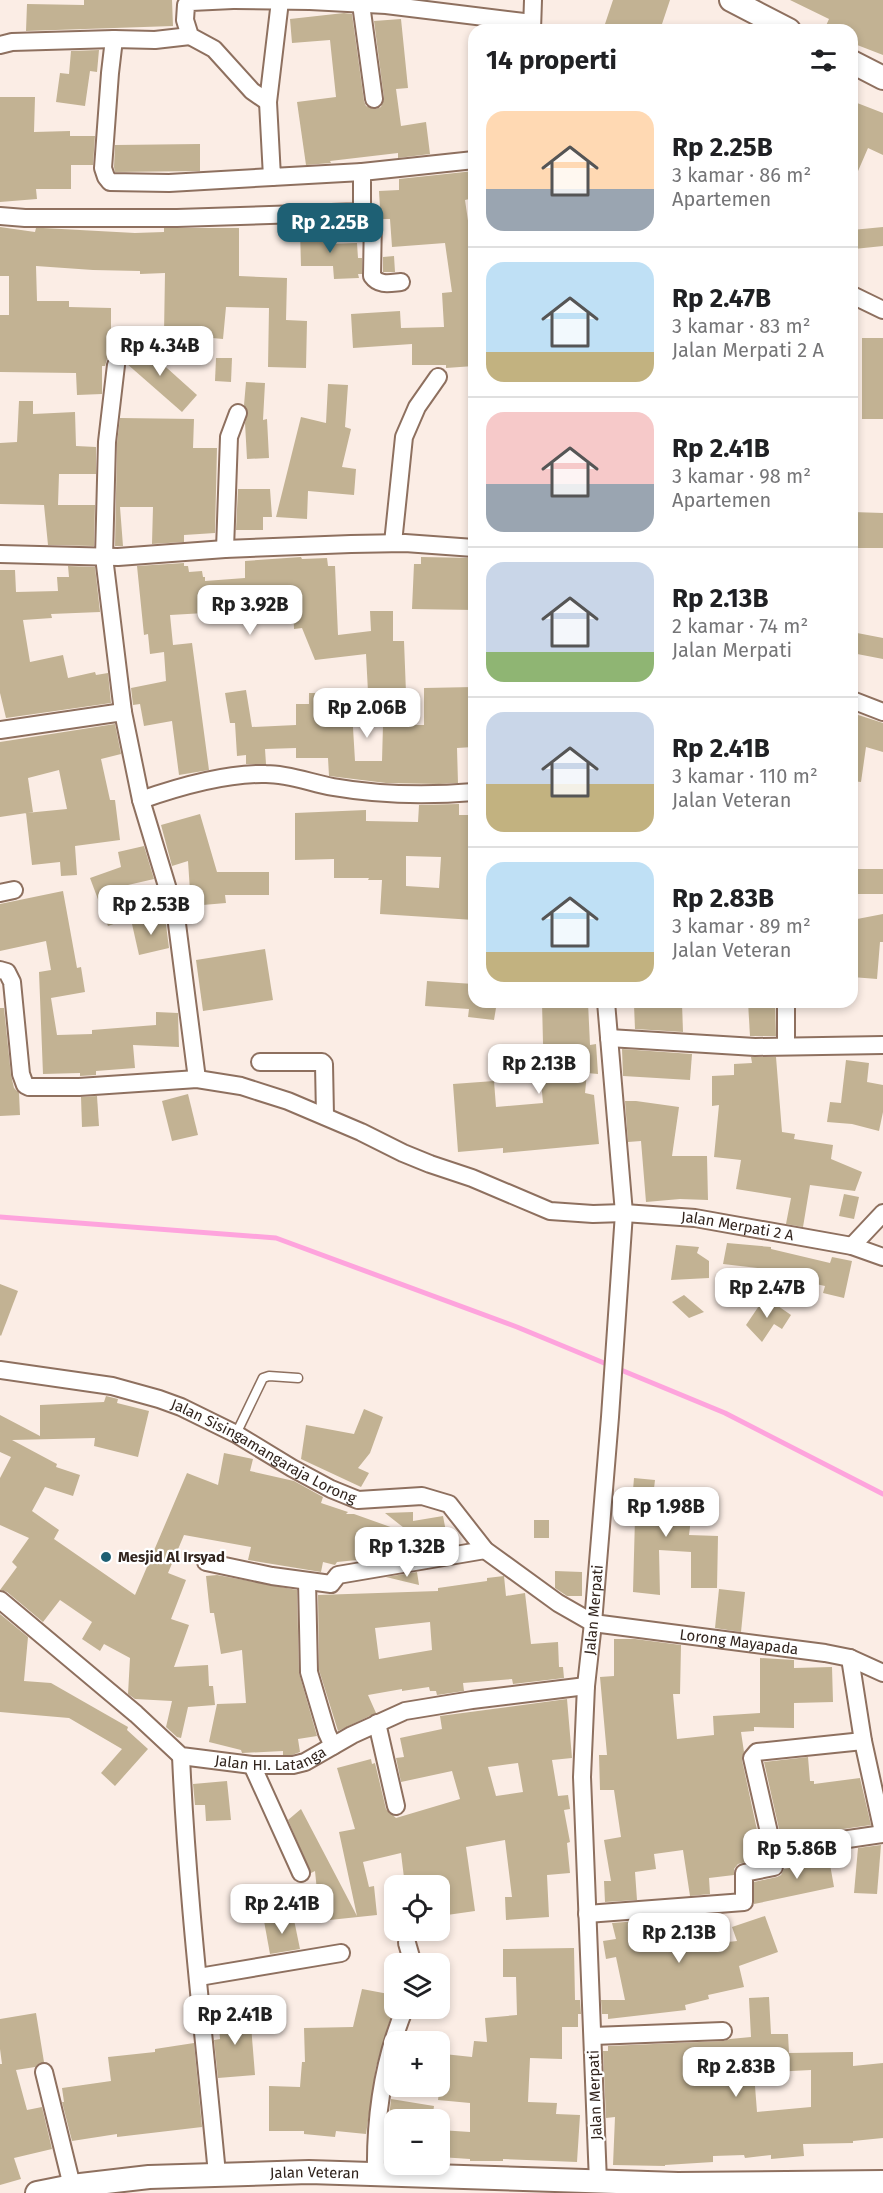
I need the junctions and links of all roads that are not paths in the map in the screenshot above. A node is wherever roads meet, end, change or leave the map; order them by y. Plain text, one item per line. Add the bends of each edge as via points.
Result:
1 (234, 0) edge
2 (533, 0) edge
3 (731, 0) edge
4 (280, 2) junction
5 (361, 4) junction
6 (512, 24) edge
7 (532, 24) edge
8 (777, 24) edge
9 (190, 36) junction
10 (114, 39) junction
11 (0, 45) edge
12 (858, 66) edge
13 (883, 78) edge
14 (374, 99) dead end
15 (268, 102) junction
16 (468, 161) edge
17 (362, 172) junction
18 (272, 177) junction
19 (362, 212) junction
20 (0, 216) edge
21 (401, 282) dead end
22 (858, 299) edge
23 (883, 310) edge
24 (116, 365) dead end
25 (438, 376) dead end
26 (238, 413) dead end
27 (393, 543) junction
28 (468, 548) edge
29 (225, 549) junction
30 (0, 554) edge
31 (104, 557) junction
32 (858, 702) edge
33 (123, 712) junction
34 (883, 712) edge
35 (0, 730) edge
36 (468, 792) edge
37 (141, 800) junction
38 (0, 970) edge
39 (606, 1008) edge
40 (786, 1008) edge
41 (609, 1038) junction
42 (883, 1045) edge
43 (786, 1046) junction
44 (261, 1062) dead end
45 (197, 1080) junction
46 (325, 1116) junction
47 (624, 1213) junction
48 (883, 1213) edge
49 (852, 1246) junction
50 (883, 1257) edge
51 (0, 1370) edge
52 (298, 1378) dead end
53 (236, 1434) junction
54 (484, 1550) junction
55 (206, 1562) dead end
56 (307, 1581) junction
57 (0, 1600) edge
58 (593, 1623) junction
59 (850, 1658) junction
60 (883, 1673) edge
61 (586, 1686) junction
62 (377, 1723) junction
63 (863, 1741) junction
64 (333, 1746) junction
65 (182, 1756) junction
66 (252, 1765) junction
67 (396, 1806) dead end
68 (883, 1833) edge
69 (773, 1850) junction
70 (302, 1873) dead end
71 (587, 1914) junction
72 (407, 1943) dead end
73 (341, 1953) dead end
74 (410, 1953) edge
75 (199, 1977) junction
76 (401, 2019) edge
77 (723, 2031) dead end
78 (593, 2036) junction
79 (44, 2072) dead end
80 (376, 2173) junction
81 (217, 2174) junction
82 (598, 2182) junction
83 (883, 2182) edge
84 (150, 2185) edge
85 (463, 2185) edge
86 (72, 2186) junction
87 (773, 2188) edge
88 (822, 2188) edge
89 (37, 2193) edge

1 - 4 street
1 - 9 street via 186,5
2 - 7 street
3 - 8 street
4 - 5 street
4 - 15 street
5 - 6 street
5 - 14 street
9 - 10 street
9 - 15 street via 214,49 252,91
10 - 11 street
10 - 18 street via 103,168 110,182
12 - 13 street
15 - 18 street
16 - 17 street
17 - 18 street
17 - 19 street
19 - 20 street via 166,218
19 - 21 street via 373,216 372,276 387,284
22 - 23 street
24 - 31 street via 107,442
25 - 27 street via 417,407 404,437
26 - 29 street via 229,437
27 - 28 street
27 - 29 street
29 - 31 street
30 - 31 street
31 - 33 street
32 - 34 street
33 - 35 street
33 - 37 street
36 - 37 street via 380,792 266,774 194,784
37 - 45 street via 176,916
38 - 45 street, Jalan Merpati 2 A via 7,972 12,982 25,1085 45,1088
39 - 41 street, Jalan Merpati
40 - 43 street
41 - 43 street
41 - 47 street, Jalan Merpati
42 - 43 street
44 - 46 street via 324,1064
45 - 46 street, Jalan Merpati 2 A via 241,1086
46 - 47 street, Jalan Merpati 2 A via 403,1153 550,1211
47 - 49 street, Jalan Merpati 2 A via 695,1218
47 - 58 street, Jalan Merpati
48 - 49 street
49 - 50 street, Jalan Merpati 2 A
51 - 53 street, Jalan Sisingamangaraja Lorong via 112,1386 181,1407
52 - 53 lane via 263,1378
53 - 54 street, Jalan Sisingamangaraja Lorong via 292,1468 358,1500 422,1496 449,1504
54 - 56 street via 338,1575 331,1584
54 - 58 street, Jalan Sisingamangaraja Lorong
55 - 56 street
56 - 64 street via 309,1672
57 - 65 street
58 - 59 street, Lorong Mayapada
58 - 61 street, Jalan Merpati
59 - 60 street, Lorong Mayapada
59 - 63 street
61 - 62 street, Jalan HI. Latanga via 436,1705 405,1711
61 - 71 street, Jalan Merpati via 582,1777
62 - 64 street, Jalan HI. Latanga
62 - 67 street
63 - 68 street
63 - 69 street via 753,1755
64 - 66 street, Jalan HI. Latanga via 293,1766
65 - 66 street, Jalan HI. Latanga
65 - 75 street via 185,1845
66 - 70 street
68 - 69 street
69 - 71 street via 774,1866 744,1873 744,1902
71 - 78 street, Jalan Merpati
72 - 74 street
73 - 75 street
75 - 81 street
76 - 80 street via 382,2086
77 - 78 street
78 - 82 street, Jalan Merpati
79 - 86 street
80 - 81 street, Jalan Veteran
80 - 85 street, Jalan Veteran
81 - 84 street, Jalan Veteran
82 - 85 street, Jalan Veteran
82 - 87 street, Jalan Veteran
83 - 88 street, Jalan Veteran
84 - 86 street, Jalan Veteran
86 - 89 street, Jalan Veteran
87 - 88 street, Jalan Veteran

